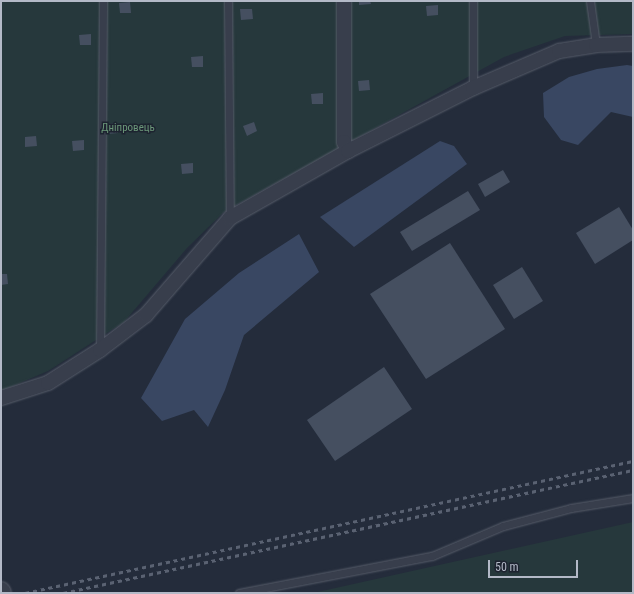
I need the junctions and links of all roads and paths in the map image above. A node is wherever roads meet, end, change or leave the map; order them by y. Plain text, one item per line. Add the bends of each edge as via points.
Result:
1 (103, 1) edge
2 (228, 1) edge
3 (344, 1) edge
4 (473, 1) edge
5 (590, 1) edge
6 (633, 44) edge
7 (596, 45) junction
8 (473, 88) junction
9 (348, 152) junction
10 (230, 218) junction
11 (100, 350) junction
12 (1, 398) edge
13 (633, 498) edge
14 (239, 593) edge

1 - 11 lane
2 - 10 lane
3 - 9 street via 344,142
4 - 8 lane
5 - 7 lane
6 - 7 street
7 - 8 street via 559,51
8 - 9 street
9 - 10 street
10 - 11 street via 146,315
11 - 12 street via 48,383
13 - 14 lane via 571,508 503,526 432,556

